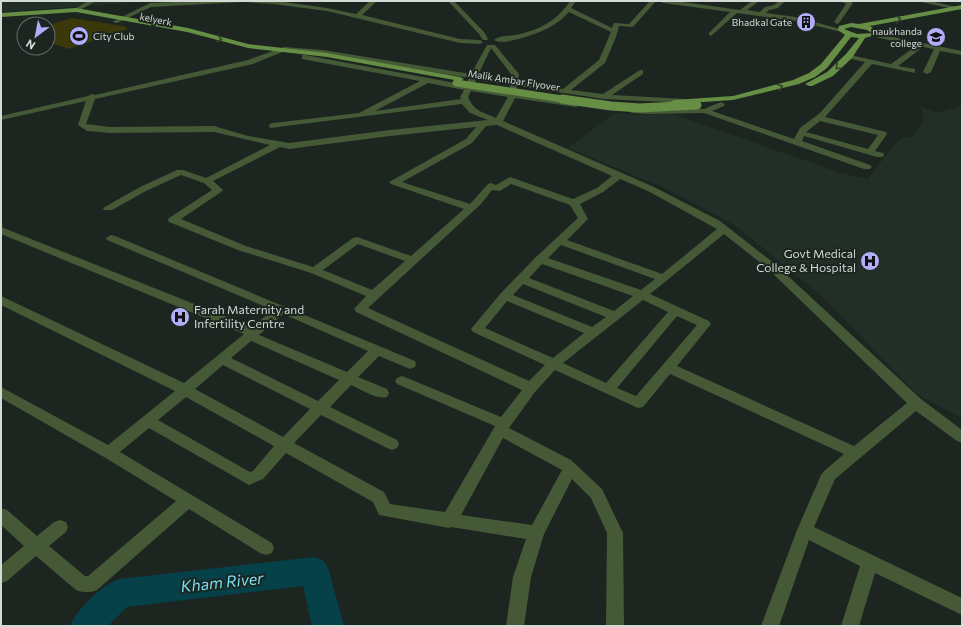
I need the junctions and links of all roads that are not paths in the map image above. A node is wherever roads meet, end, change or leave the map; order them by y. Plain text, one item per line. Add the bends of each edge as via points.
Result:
1 (93, 1) edge
2 (166, 1) edge
3 (244, 1) edge
4 (273, 1) edge
5 (324, 1) edge
6 (374, 1) edge
7 (451, 1) edge
8 (574, 1) edge
9 (653, 1) edge
10 (663, 1) edge
11 (756, 1) edge
12 (782, 1) edge
13 (844, 1) edge
14 (920, 1) edge
15 (300, 3) edge
16 (150, 5) junction
17 (312, 6) junction
18 (568, 9) junction
19 (76, 10) junction
20 (961, 10) edge
21 (137, 11) junction
22 (738, 11) junction
23 (1, 15) edge
24 (761, 15) junction
25 (357, 16) junction
26 (782, 17) junction
27 (1, 19) edge
28 (115, 19) junction
29 (142, 22) junction
30 (837, 22) junction
31 (847, 25) junction
32 (860, 26) junction
33 (841, 30) junction
34 (880, 31) junction
35 (614, 32) junction
36 (196, 33) junction
37 (711, 34) dead end
38 (849, 35) junction
39 (187, 36) junction
40 (863, 37) junction
41 (491, 43) junction
42 (922, 45) junction
43 (938, 48) junction
44 (276, 50) junction
45 (962, 53) edge
46 (268, 54) junction
47 (849, 56) junction
48 (305, 57) junction
49 (870, 61) junction
50 (893, 66) junction
51 (912, 70) dead end
52 (640, 72) dead end
53 (927, 72) dead end
54 (474, 78) junction
55 (426, 81) junction
56 (514, 83) junction
57 (468, 88) junction
58 (565, 92) junction
59 (92, 96) junction
60 (512, 96) junction
61 (604, 97) junction
62 (686, 100) junction
63 (466, 102) junction
64 (721, 104) junction
65 (705, 111) junction
66 (362, 115) junction
67 (1, 118) edge
68 (819, 118) junction
69 (498, 122) junction
70 (483, 124) junction
71 (273, 126) dead end
72 (802, 133) junction
73 (797, 142) junction
74 (277, 145) junction
75 (870, 152) junction
76 (880, 155) dead end
77 (867, 167) dead end
78 (619, 175) junction
79 (207, 181) junction
80 (574, 203) junction
81 (108, 208) dead end
82 (471, 208) junction
83 (724, 229) junction
84 (1, 230) edge
85 (112, 238) dead end
86 (559, 241) junction
87 (540, 259) junction
88 (413, 260) junction
89 (315, 271) junction
90 (663, 278) junction
91 (521, 279) junction
92 (374, 295) junction
93 (642, 295) junction
94 (505, 296) junction
95 (1, 300) edge
96 (282, 309) junction
97 (676, 310) junction
98 (615, 316) junction
99 (594, 332) junction
100 (252, 334) junction
101 (377, 350) junction
102 (222, 359) junction
103 (410, 364) dead end
104 (555, 364) junction
105 (668, 367) junction
106 (349, 379) junction
107 (402, 381) dead end
108 (531, 388) junction
109 (608, 389) junction
110 (185, 390) junction
111 (1, 392) edge
112 (382, 393) dead end
113 (916, 402) junction
114 (320, 408) junction
115 (148, 421) junction
116 (502, 427) junction
117 (962, 437) edge
118 (392, 444) dead end
119 (286, 445) junction
120 (109, 453) junction
121 (855, 453) junction
122 (570, 469) junction
123 (188, 501) junction
124 (1, 515) edge
125 (449, 521) junction
126 (60, 527) dead end
127 (805, 530) junction
128 (536, 533) junction
129 (36, 546) junction
130 (266, 548) dead end
131 (870, 562) junction
132 (1, 575) edge
133 (962, 607) edge
134 (515, 626) edge
135 (615, 626) edge
136 (770, 626) edge
137 (850, 626) edge

1 - 19 street
2 - 16 street
3 - 4 street
3 - 16 street
4 - 15 street
5 - 17 street
6 - 25 street
7 - 41 street
8 - 18 street
9 - 35 street via 631,26 616,24
10 - 22 street
11 - 22 street
12 - 24 street via 776,7 766,8
13 - 30 street via 850,3
14 - 20 street
15 - 17 street
16 - 21 street
17 - 25 street
18 - 35 street
18 - 41 street via 559,20 549,26 510,42
19 - 23 main road
19 - 28 main road
32 -> 20 main road
20 - 34 main road
21 - 28 street
21 - 28 main road
21 - 29 main road via 137,17
22 - 24 street
22 - 37 street
24 - 26 street
25 - 41 street via 453,39
26 - 30 street via 798,15
26 - 33 street
27 - 28 main road, kelyerk via 73,14
28 - 29 main road, Malik Ambar Flyover
28 - 39 main road, kelyerk
29 - 36 main road, Malik Ambar Flyover
30 - 31 street
31 - 32 main road
31 - 33 main road via 841,27
32 - 34 main road
33 - 38 main road
34 - 40 main road
34 - 42 street
35 - 58 street via 602,61
36 - 39 main road
36 -> 44 main road, Malik Ambar Flyover
38 - 40 main road
62 -> 38 main road, Malik Ambar Flyover via 732,98 801,80 824,66
39 - 46 main road, kelyerk via 250,53
40 - 47 main road, Malik Ambar Flyover
41 - 54 street
41 - 56 street via 515,74
42 - 43 street
42 - 50 street
43 - 45 street
43 - 53 street
44 - 46 street
44 - 54 street via 323,52
44 - 62 main road, Malik Ambar Flyover via 327,55 460,79 612,102
46 - 48 main road, kelyerk
46 - 59 street via 250,62
47 - 49 street
47 -> 64 main road, Malik Ambar Flyover via 830,74 784,94
48 - 55 street
48 - 64 main road, Malik Ambar Flyover, bridge via 611,106 640,108
49 - 50 street
49 - 68 street
50 - 51 street
52 - 61 street
54 - 56 street
54 - 57 street
55 - 57 street
55 - 66 street
56 - 58 street
56 - 60 street
57 - 60 street
57 - 63 street via 464,97
58 - 61 street
59 - 67 street
59 - 74 street via 82,125 87,128 214,128
60 - 65 street via 640,112
60 - 69 street
61 - 62 street
63 - 66 street
63 - 69 street via 473,111
64 - 65 street
65 - 73 street
66 - 71 street
68 - 72 street
68 - 75 street via 883,134
69 - 70 street
69 - 78 street
70 - 74 street via 289,146
70 - 82 street via 469,141 394,182
72 - 73 street
72 - 75 street
73 - 77 street
74 - 79 street
75 - 76 street
78 - 80 street via 600,190
78 - 83 street
79 - 81 street via 180,172 143,188
79 - 89 street via 218,190 173,220 242,248
80 - 82 street via 510,180 497,189 491,186
80 - 86 street via 583,219
82 - 88 street
83 - 90 street
83 - 113 street via 771,266
84 - 100 street
85 - 96 street
86 - 87 street
86 - 90 street
87 - 91 street
87 - 93 street
88 - 89 street via 357,240
88 - 92 street
89 - 92 street
90 - 93 street
91 - 94 street
91 - 98 street
92 - 108 street via 360,309
93 - 97 street
93 - 98 street
94 - 99 street
94 - 104 street via 477,329
95 - 110 street
96 - 100 street
96 - 101 street
97 - 105 street via 704,324
97 - 109 street
98 - 99 street
99 - 104 street
100 - 102 street
100 - 106 street
101 - 103 street
101 - 106 street
102 - 110 street
102 - 114 street
104 - 108 street
104 - 109 street
105 - 109 street via 638,403
105 - 121 street
106 - 112 street
106 - 114 street
107 - 116 street
108 - 116 street
110 - 115 street
110 - 119 street
111 - 120 street
113 - 117 street
113 - 121 street
114 - 118 street
114 - 119 street
115 - 119 street via 249,479 258,475
115 - 120 street
116 - 122 street via 566,464
116 - 125 street
119 - 125 street via 379,497 385,510
120 - 123 street
121 - 127 street via 829,475
122 - 128 street
122 - 135 street via 597,494 615,533
123 - 129 street via 91,584 82,584
123 - 130 street
124 - 129 street
125 - 128 street
126 - 129 street
127 - 131 street
127 - 136 street
128 - 134 street via 522,577
129 - 132 street
131 - 133 street
131 - 137 street

